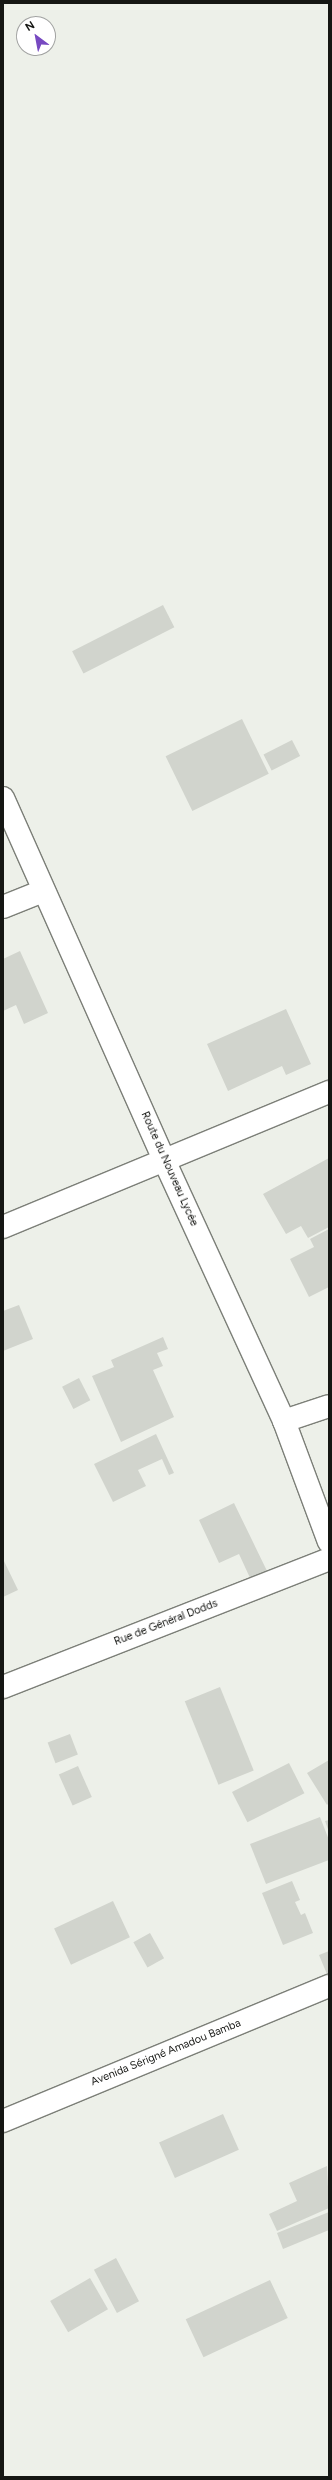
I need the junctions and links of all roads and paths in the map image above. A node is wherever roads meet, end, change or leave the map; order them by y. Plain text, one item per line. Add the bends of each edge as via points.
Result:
1 (3, 798) edge
2 (11, 836) edge
3 (43, 891) junction
4 (3, 907) edge
5 (329, 1092) edge
6 (164, 1160) junction
7 (3, 1227) edge
8 (329, 1406) edge
9 (284, 1421) junction
10 (329, 1542) edge
11 (329, 1559) edge
12 (3, 1687) edge
13 (329, 1986) edge
14 (3, 2121) edge

1 - 2 street, Route du Nouveau Lycée
2 - 3 street, Route du Nouveau Lycée
3 - 4 street
3 - 6 street, Route du Nouveau Lycée
5 - 6 street
6 - 7 street
6 - 9 street, Route du Nouveau Lycée
8 - 9 street
9 - 10 street, Route du Nouveau Lycée
11 - 12 street, Rue de Général Dodds
13 - 14 street, Avenida Sérigné Amadou Bamba

